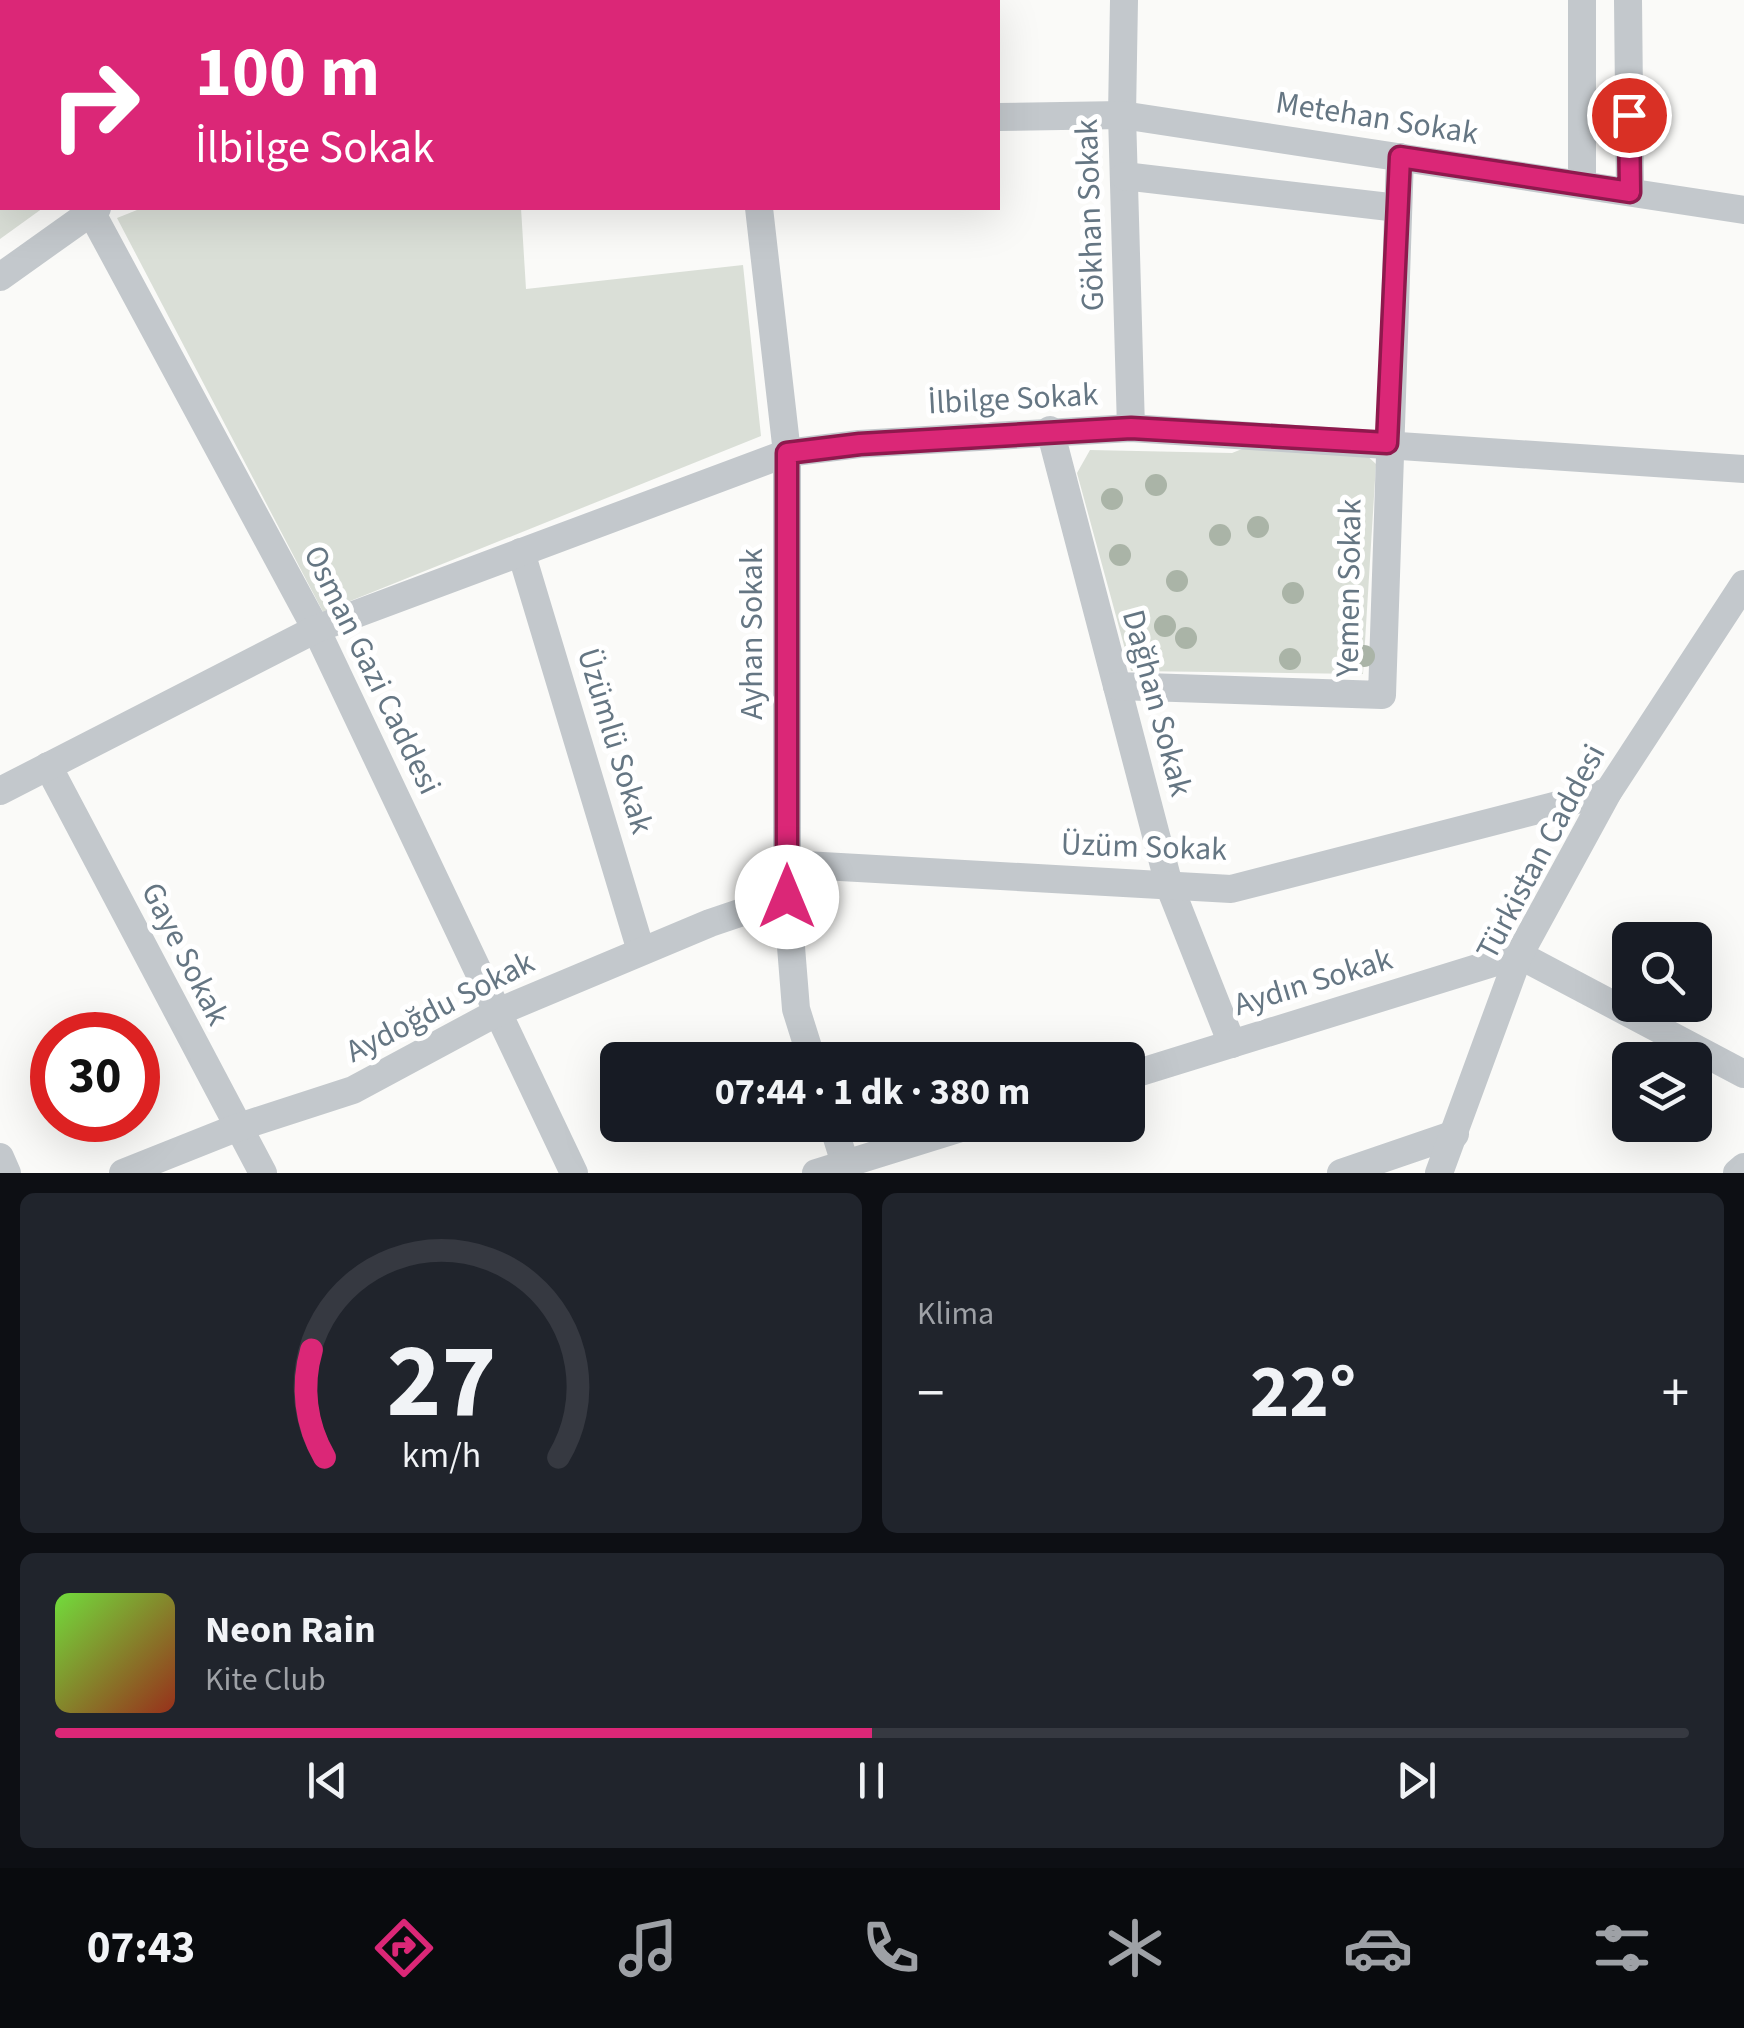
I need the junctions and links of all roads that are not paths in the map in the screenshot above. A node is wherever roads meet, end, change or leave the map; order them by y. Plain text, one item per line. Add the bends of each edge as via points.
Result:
1 (1124, 0) edge
2 (1582, 0) edge
3 (1628, 0) edge
4 (1122, 115) junction
5 (1000, 117) edge
6 (1400, 157) junction
7 (1124, 176) junction
8 (1582, 184) junction
9 (1630, 192) junction
10 (1398, 208) junction
11 (89, 210) edge
12 (93, 210) edge
13 (759, 210) edge
14 (1744, 210) edge
15 (0, 277) edge
16 (1131, 428) junction
17 (1050, 430) junction
18 (1387, 443) junction
19 (787, 453) junction
20 (1744, 469) edge
21 (521, 552) junction
22 (1742, 591) edge
23 (316, 630) junction
24 (1117, 686) junction
25 (48, 766) junction
26 (0, 791) edge
27 (1608, 792) junction
28 (787, 864) junction
29 (1168, 885) junction
30 (787, 897) junction
31 (641, 951) junction
32 (1520, 955) junction
33 (498, 1012) junction
34 (806, 1042) edge
35 (1232, 1044) junction
36 (1145, 1071) edge
37 (1744, 1074) edge
38 (236, 1128) junction
39 (1455, 1134) junction
40 (839, 1142) edge
41 (922, 1142) edge
42 (0, 1157) edge
43 (1744, 1167) edge
44 (847, 1168) edge
45 (7, 1173) edge
46 (124, 1173) edge
47 (264, 1173) edge
48 (574, 1173) edge
49 (816, 1173) edge
50 (1340, 1173) edge
51 (1439, 1173) edge
52 (1737, 1173) edge

1 - 4 street, Gökhan Sokak
2 - 8 street
3 - 9 street
4 - 5 street, Metehan Sokak
4 - 6 street, Metehan Sokak
4 - 7 street, Gökhan Sokak
6 - 8 street, Metehan Sokak
6 - 10 street, Yemen Sokak
7 - 10 street
7 - 16 street, Gökhan Sokak
8 - 9 street, Metehan Sokak
9 - 14 street, Metehan Sokak
10 - 18 street, Yemen Sokak
11 - 15 street
12 - 23 street, Osman Gazi Caddesi
13 - 19 street, Ayhan Sokak
16 - 17 street, İlbilge Sokak
16 - 18 street, İlbilge Sokak
17 - 19 street, İlbilge Sokak
17 - 24 street, Dağhan Sokak
18 - 20 street, İlbilge Sokak
18 - 24 street, Yemen Sokak via 1382,695
19 - 21 street, İlbilge Sokak
19 - 28 street, Ayhan Sokak
21 - 23 street, İlbilge Sokak
21 - 31 street, Üzümlü Sokak
22 - 27 street, Türkistan Caddesi
23 - 25 street, İlbilge Sokak
23 - 33 street, Osman Gazi Caddesi
24 - 29 street, Dağhan Sokak
25 - 26 street, İlbilge Sokak
25 - 38 street, Gaye Sokak
27 - 29 street, Üzüm Sokak via 1231,889
27 - 32 street, Türkistan Caddesi
28 - 29 street, Üzüm Sokak
28 - 30 street, Ayhan Sokak
29 - 35 street, Dağhan Sokak
30 - 31 street, Aydoğdu Sokak
30 - 34 street, Ayhan Sokak via 796,1010
31 - 33 street, Aydoğdu Sokak
32 - 35 street, Aydın Sokak
32 - 37 street
32 - 39 street, Türkistan Caddesi
33 - 38 street, Aydoğdu Sokak via 354,1090
33 - 48 street, Osman Gazi Caddesi
35 - 36 street, Aydın Sokak
38 - 46 street, Aydoğdu Sokak
38 - 47 street, Gaye Sokak
39 - 50 street
39 - 51 street, Türkistan Caddesi
40 - 44 street
41 - 44 street
42 - 45 street
43 - 52 street
44 - 49 street

